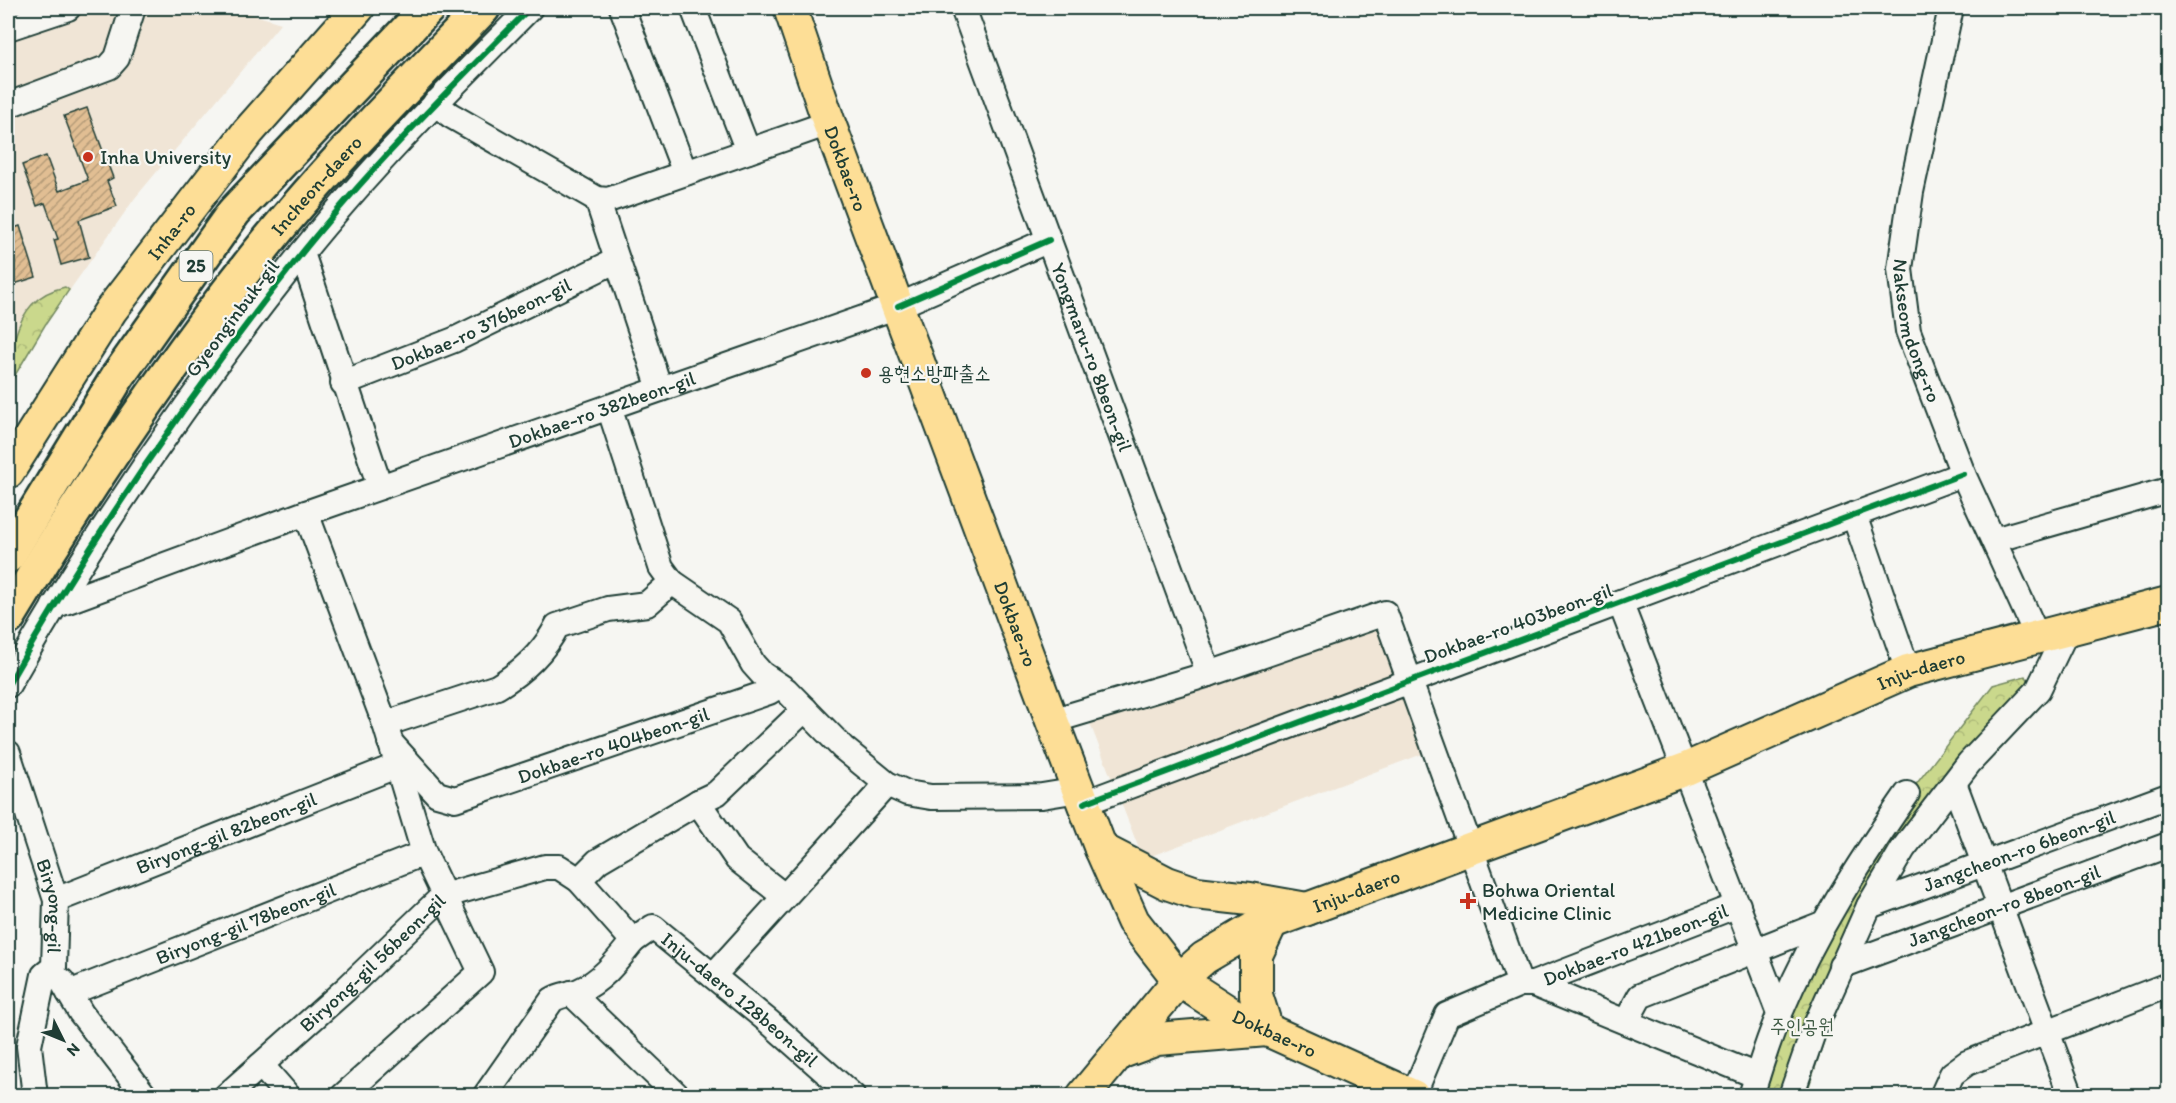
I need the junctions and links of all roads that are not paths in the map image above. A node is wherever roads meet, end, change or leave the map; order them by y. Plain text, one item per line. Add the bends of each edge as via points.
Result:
1 (63, 8) edge
2 (133, 8) edge
3 (358, 8) edge
4 (428, 8) edge
5 (483, 8) edge
6 (530, 8) edge
7 (622, 8) edge
8 (693, 8) edge
9 (790, 8) edge
10 (963, 8) edge
11 (1952, 8) edge
12 (19, 19) edge
13 (435, 103) junction
14 (8, 105) edge
15 (829, 123) junction
16 (748, 151) junction
17 (685, 173) junction
18 (597, 199) junction
19 (1049, 240) junction
20 (302, 253) junction
21 (617, 260) junction
22 (898, 306) junction
23 (343, 382) junction
24 (660, 389) junction
25 (609, 407) junction
26 (8, 472) edge
27 (1964, 474) junction
28 (380, 487) junction
29 (2169, 490) edge
30 (306, 513) junction
31 (1854, 515) junction
32 (1994, 540) junction
33 (8, 556) edge
34 (672, 582) junction
35 (1620, 602) junction
36 (2168, 603) edge
37 (54, 606) junction
38 (8, 618) edge
39 (2068, 628) junction
40 (2037, 636) junction
41 (1908, 671) junction
42 (1209, 674) junction
43 (1412, 680) junction
44 (8, 685) edge
45 (779, 686) junction
46 (805, 709) junction
47 (1052, 720) junction
48 (387, 733) junction
49 (8, 753) edge
50 (396, 766) junction
51 (1686, 769) junction
52 (1954, 783) junction
53 (887, 784) junction
54 (1907, 794) dead end
55 (1082, 796) junction
56 (2169, 796) edge
57 (698, 802) junction
58 (2169, 845) edge
59 (1101, 849) junction
60 (1470, 849) junction
61 (424, 853) junction
62 (1984, 864) junction
63 (579, 880) junction
64 (443, 896) junction
65 (784, 896) junction
66 (56, 900) junction
67 (1738, 905) junction
68 (1869, 906) junction
69 (2001, 908) junction
70 (1308, 909) junction
71 (1271, 923) junction
72 (1822, 924) junction
73 (633, 941) junction
74 (1755, 951) junction
75 (1841, 966) junction
76 (54, 967) junction
77 (713, 976) junction
78 (1179, 980) junction
79 (1527, 984) junction
80 (2169, 985) edge
81 (69, 993) junction
82 (571, 993) junction
83 (1779, 1014) junction
84 (1626, 1022) junction
85 (1267, 1030) junction
86 (2047, 1032) junction
87 (1118, 1053) junction
88 (261, 1065) junction
89 (1754, 1086) edge
90 (35, 1095) edge
91 (145, 1095) edge
92 (226, 1095) edge
93 (288, 1095) edge
94 (343, 1095) edge
95 (485, 1095) edge
96 (678, 1095) edge
97 (852, 1095) edge
98 (1083, 1095) edge
99 (1413, 1095) edge
100 (1791, 1095) edge
101 (1942, 1095) edge
102 (2071, 1095) edge

1 - 12 street
2 - 14 street via 117,58 109,67
3 - 26 main road, Inha-ro via 248,132 111,310
4 - 33 highway, 25 via 234,212 118,376
5 - 38 highway, Incheon-daero / 25 via 268,241 154,392 66,522
6 - 13 street, Gyeonginbuk-gil
7 - 17 street
8 - 16 street
9 - 15 main road, Dokbae-ro
10 - 19 street, Yongmaru-ro 8beon-gil
11 - 27 street, Nakseomdong-ro via 1911,192 1900,269 1908,331
13 - 18 street
13 - 20 street, Gyeonginbuk-gil
15 - 16 street
15 - 22 main road, Dokbae-ro
16 - 17 street
17 - 18 street via 608,200
18 - 21 street
19 - 22 street, Dokbae-ro 382beon-gil
19 - 42 street, Yongmaru-ro 8beon-gil
20 - 23 street, Gyeonginbuk-gil
20 - 37 street, Gyeonginbuk-gil via 143,465
21 - 23 street, Dokbae-ro 376beon-gil via 454,340
21 - 24 street
22 - 24 street, Dokbae-ro 382beon-gil
22 - 47 main road, Dokbae-ro
23 - 28 street, Gyeonginbuk-gil
24 - 25 street, Dokbae-ro 382beon-gil
25 - 28 street, Dokbae-ro 382beon-gil
25 - 34 street via 661,567
27 - 31 street, Dokbae-ro 403beon-gil
27 - 32 street, Nakseomdong-ro
28 - 30 street, Dokbae-ro 382beon-gil
29 - 32 street
30 - 37 street, Dokbae-ro 382beon-gil
30 - 48 street
31 - 35 street, Dokbae-ro 403beon-gil
31 - 41 street
32 - 40 street, Nakseomdong-ro
34 - 45 street via 729,621 753,664
34 - 48 street via 647,604 608,609 557,626 548,645 511,679
35 - 43 street, Dokbae-ro 403beon-gil
35 - 51 street
36 - 39 main road, Inju-daero
37 - 44 street, Gyeonginbuk-gil
39 - 40 main road, Inju-daero
39 - 52 street via 2038,690
40 - 41 main road, Inju-daero
41 - 51 main road, Inju-daero
42 - 43 street via 1385,613
42 - 47 street
43 - 55 street, Dokbae-ro 403beon-gil
43 - 60 street
45 - 46 street
45 - 48 street, Dokbae-ro 404beon-gil via 448,798 437,794
46 - 53 street via 843,748
46 - 57 street via 717,794
47 - 55 main road, Dokbae-ro
48 - 50 street
49 - 66 street, Biryong-gil
50 - 61 street
50 - 66 street, Biryong-gil 82beon-gil
51 - 60 main road, Inju-daero
51 - 67 street
52 - 62 street
52 - 68 street via 1903,849
53 - 55 street via 907,793 931,796
53 - 65 street
54 - 72 street
55 - 59 main road, Dokbae-ro
56 - 62 street, Jangcheon-ro 6beon-gil
57 - 63 street via 598,861
57 - 65 street via 737,859
58 - 69 street, Jangcheon-ro 8beon-gil
59 - 70 main road via 1167,883 1196,893
59 - 78 main road, Dokbae-ro via 1134,921
60 - 70 main road, Inju-daero
60 - 79 street
61 - 64 street
61 - 81 street, Biryong-gil 78beon-gil
62 - 68 street, Jangcheon-ro 6beon-gil
62 - 69 street
63 - 64 street, Inju-daero 128beon-gil via 559,867 545,867
63 - 73 street, Inju-daero 128beon-gil
64 - 88 street, Biryong-gil 56beon-gil
64 - 94 street, Biryong-gil 56beon-gil via 480,972
65 - 77 street
66 - 76 street, Biryong-gil
67 - 74 street
67 - 79 street, Dokbae-ro 421beon-gil
68 - 75 street
69 - 75 street, Jangcheon-ro 8beon-gil
69 - 86 street
70 - 71 main road, Inju-daero
71 - 78 main road, Inju-daero via 1253,929 1204,958
71 - 85 main road via 1256,955 1256,995
72 - 74 street
72 - 83 street
73 - 77 street, Inju-daero 128beon-gil via 653,927
73 - 82 street via 599,980
74 - 83 street
74 - 84 street via 1640,996
75 - 100 street
76 - 81 street
76 - 90 street, Biryong-gil via 44,975 29,1046
77 - 97 street, Inju-daero 128beon-gil
78 - 85 main road, Dokbae-ro via 1230,1013
78 - 87 main road, Inju-daero
79 - 84 street, Dokbae-ro 421beon-gil
79 - 99 street, Dokbae-ro 421beon-gil via 1447,1015
80 - 86 street
81 - 91 street
82 - 95 street via 552,1000
82 - 96 street
83 - 89 street
84 - 89 street
85 - 87 main road via 1157,1039
85 - 99 main road, Dokbae-ro
86 - 101 street via 1967,1063 1952,1074
86 - 102 street
87 - 98 main road, Inju-daero
88 - 92 street, Biryong-gil 56beon-gil
88 - 93 street

